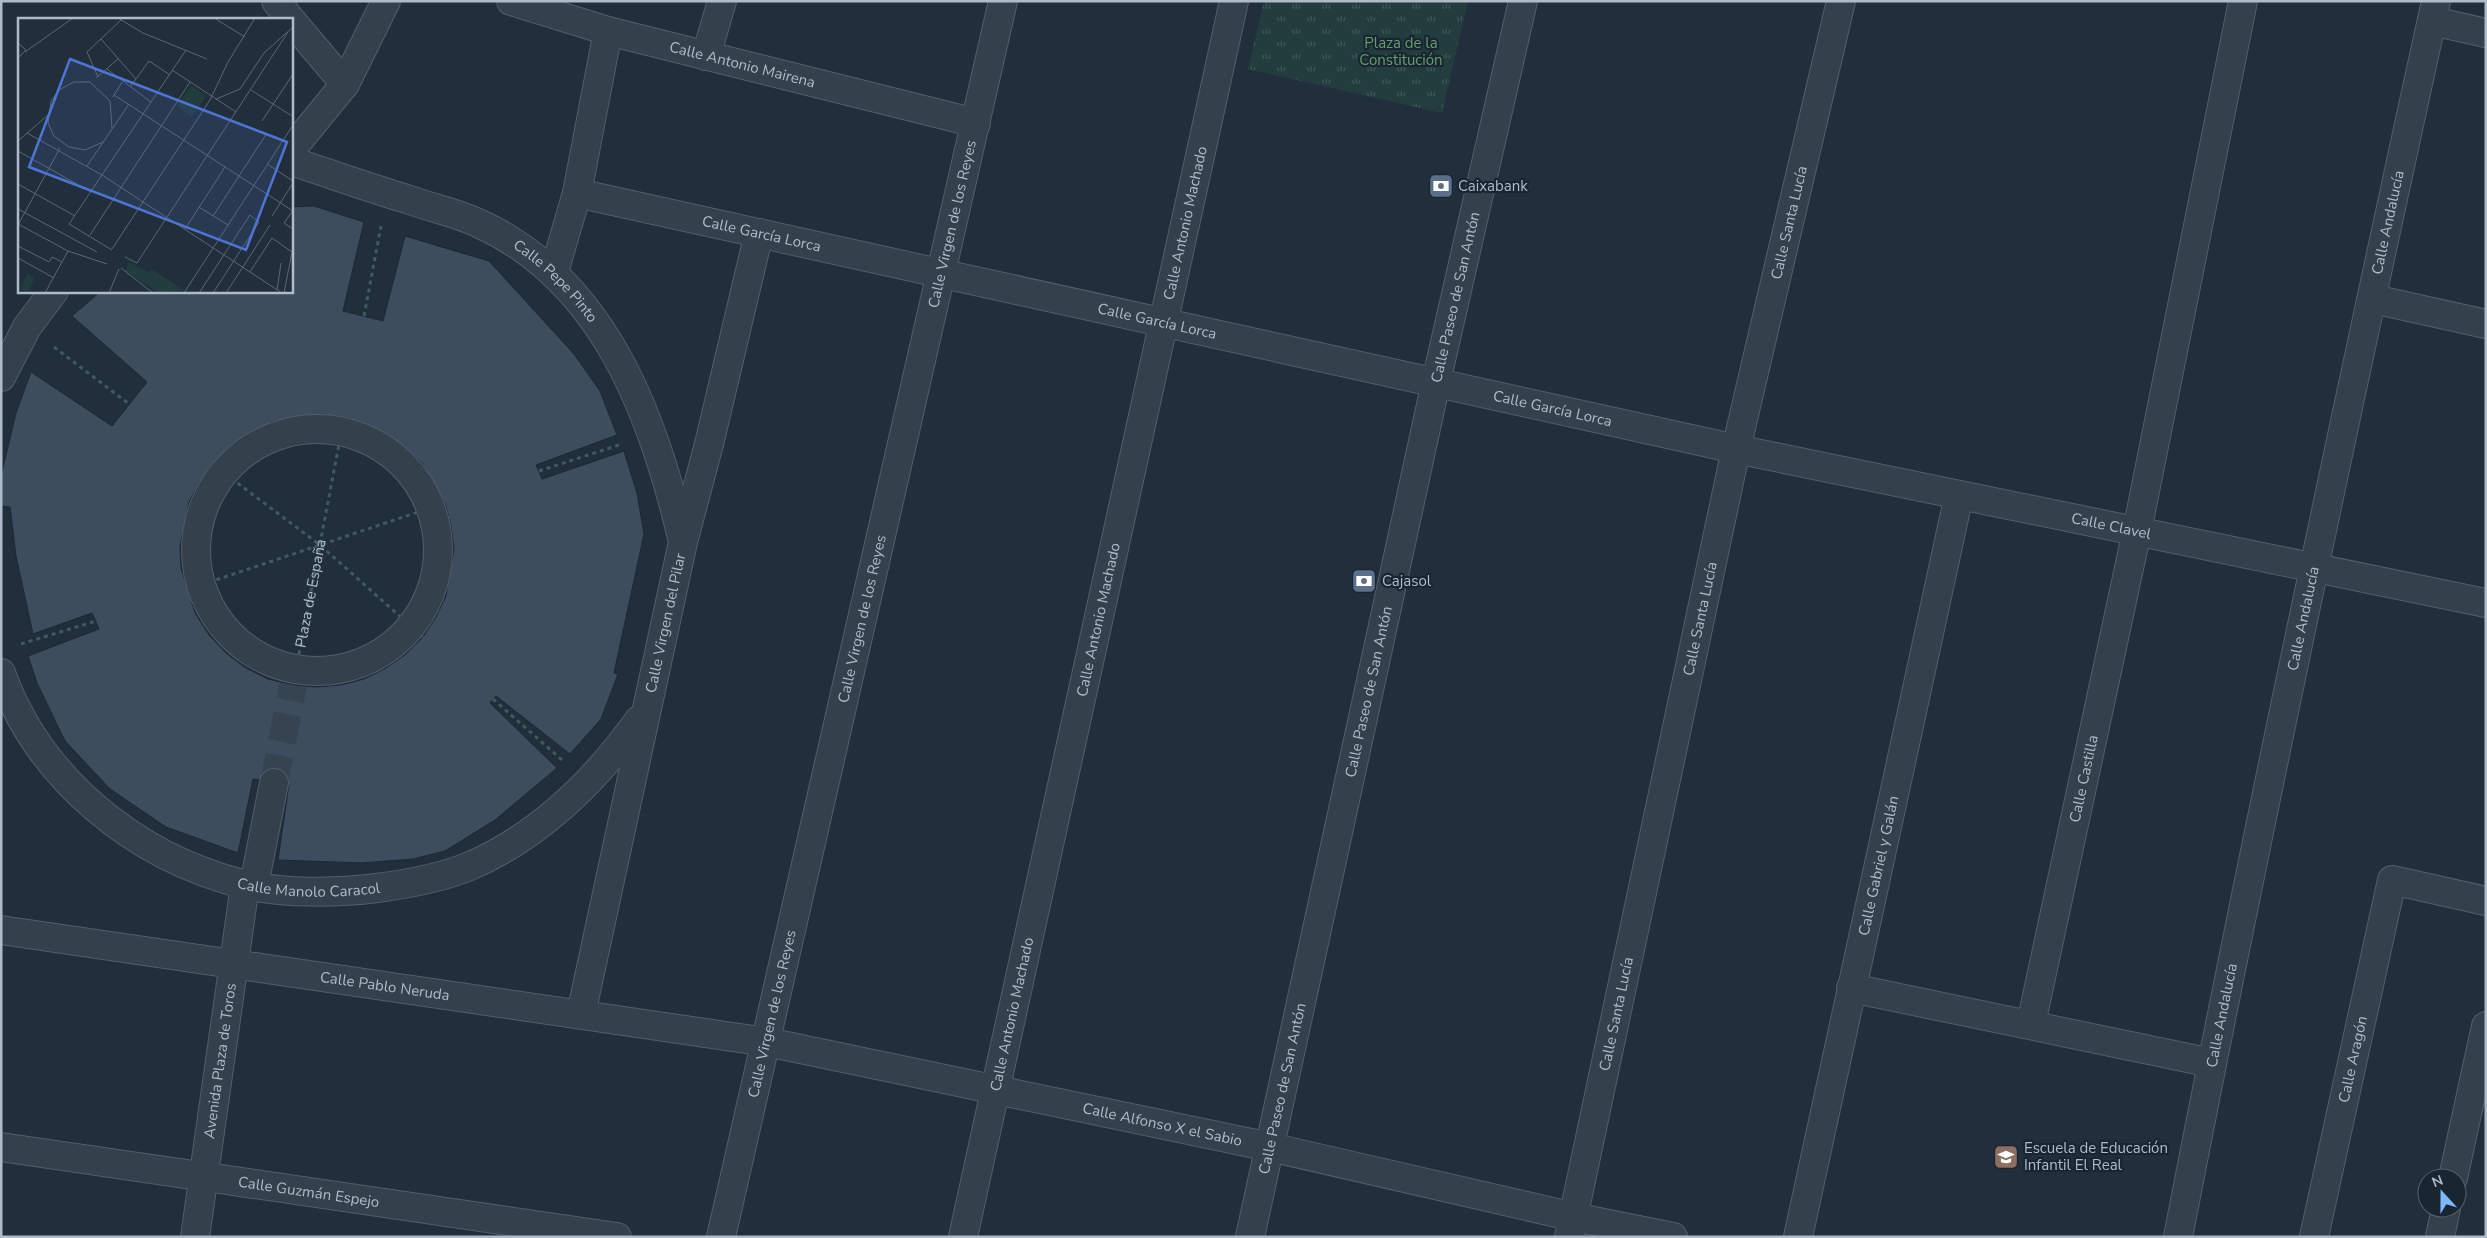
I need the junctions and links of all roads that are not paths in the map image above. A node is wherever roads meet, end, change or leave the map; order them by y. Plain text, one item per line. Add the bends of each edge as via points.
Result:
1 (276, 1) edge
2 (386, 1) edge
3 (511, 1) edge
4 (722, 1) edge
5 (1003, 1) edge
6 (1234, 1) edge
7 (1523, 1) edge
8 (1841, 1) edge
9 (2243, 1) edge
10 (2434, 11) edge
11 (290, 18) edge
12 (292, 20) edge
13 (608, 31) junction
14 (2486, 33) edge
15 (706, 56) junction
16 (345, 84) junction
17 (976, 122) junction
18 (292, 149) edge
19 (292, 161) edge
20 (577, 192) junction
21 (759, 233) junction
22 (554, 272) junction
23 (942, 273) junction
24 (53, 292) edge
25 (2373, 299) junction
26 (1163, 322) junction
27 (2486, 324) edge
28 (1, 377) edge
29 (1436, 382) junction
30 (1736, 449) junction
31 (1959, 495) junction
32 (2137, 531) junction
33 (683, 542) junction
34 (2315, 568) junction
35 (2486, 603) edge
36 (1, 673) edge
37 (294, 678) joint
38 (644, 712) junction
39 (274, 782) tunnel mouth
40 (250, 885) junction
41 (2486, 901) edge
42 (1, 930) edge
43 (234, 965) junction
44 (1851, 988) junction
45 (581, 1014) junction
46 (2031, 1024) junction
47 (2486, 1026) edge
48 (767, 1042) junction
49 (2212, 1063) junction
50 (994, 1090) junction
51 (1270, 1146) junction
52 (1, 1147) edge
53 (2455, 1168) edge
54 (203, 1176) junction
55 (2444, 1218) edge
56 (1571, 1227) edge
57 (195, 1237) edge
58 (617, 1237) edge
59 (721, 1237) edge
60 (964, 1237) edge
61 (1250, 1237) edge
62 (1672, 1237) edge
63 (1798, 1237) edge
64 (2178, 1237) edge
65 (2314, 1237) edge
66 (2440, 1237) edge

1 - 11 street
2 - 16 street
3 - 13 street, Calle Antonio Mairena
4 - 15 street
5 - 17 street, Calle Virgen de los Reyes
6 - 26 street, Calle Antonio Machado
7 - 29 street, Calle Paseo de San Antón
8 - 30 street, Calle Santa Lucía
9 - 32 street, Calle Castilla
10 - 14 street
10 - 25 street, Calle Andalucía
12 - 16 street
13 - 15 street, Calle Antonio Mairena
13 - 20 street
15 - 17 street, Calle Antonio Mairena
16 - 18 street
17 - 23 street, Calle Virgen de los Reyes
19 - 22 street, Calle Pepe Pinto via 477,222 530,252
20 - 21 street, Calle García Lorca
20 - 22 street
21 - 23 street, Calle García Lorca
21 - 33 street, Calle Virgen del Pilar
22 - 33 street, Calle Pepe Pinto via 578,297 617,354 636,393 653,434
23 - 26 street, Calle García Lorca
23 - 48 street, Calle Virgen de los Reyes
24 - 28 street via 27,327
25 - 27 street
25 - 34 street, Calle Andalucía
26 - 29 street, Calle García Lorca
26 - 50 street, Calle Antonio Machado
29 - 30 street, Calle García Lorca
29 - 51 street, Calle Paseo de San Antón
30 - 31 street, Calle Clavel
30 - 56 street, Calle Santa Lucía
31 - 32 street, Calle Clavel
31 - 44 street, Calle Gabriel y Galán
32 - 34 street, Calle Clavel
32 - 46 street, Calle Castilla
33 - 38 street, Calle Virgen del Pilar
34 - 35 street, Calle Clavel
34 - 49 street, Calle Andalucía
36 - 40 street, Calle Manolo Caracol via 25,726 47,758 102,815 170,857 207,873
37 - 37 street, Plaza de España via 243,648 216,620 193,588 198,526 218,469 277,436 343,424 402,464 438,505 435,579 417,632 350,667
38 - 40 street, Calle Manolo Caracol via 618,749 588,782 520,839 468,867 395,886 358,890 323,892
38 - 45 street, Calle Virgen del Pilar
39 - 40 street
40 - 43 street, Avenida Plaza de Toros
41 - 65 street, Calle Aragón via 2392,880
42 - 43 street, Calle Pablo Neruda
43 - 45 street, Calle Pablo Neruda
43 - 54 street, Avenida Plaza de Toros
44 - 46 street
44 - 63 street, Calle Gabriel y Galán
45 - 48 street, Calle Pablo Neruda
46 - 49 street
47 - 53 street
48 - 50 street, Calle Alfonso X el Sabio
48 - 59 street, Calle Virgen de los Reyes
49 - 64 street, Calle Andalucía
50 - 51 street, Calle Alfonso X el Sabio
50 - 60 street, Calle Antonio Machado
51 - 56 street, Calle Alfonso X el Sabio
51 - 61 street, Calle Paseo de San Antón
52 - 54 street, Calle Guzmán Espejo
54 - 57 street, Avenida Plaza de Toros
54 - 58 street, Calle Guzmán Espejo
55 - 66 street
56 - 62 street, Calle Alfonso X el Sabio

